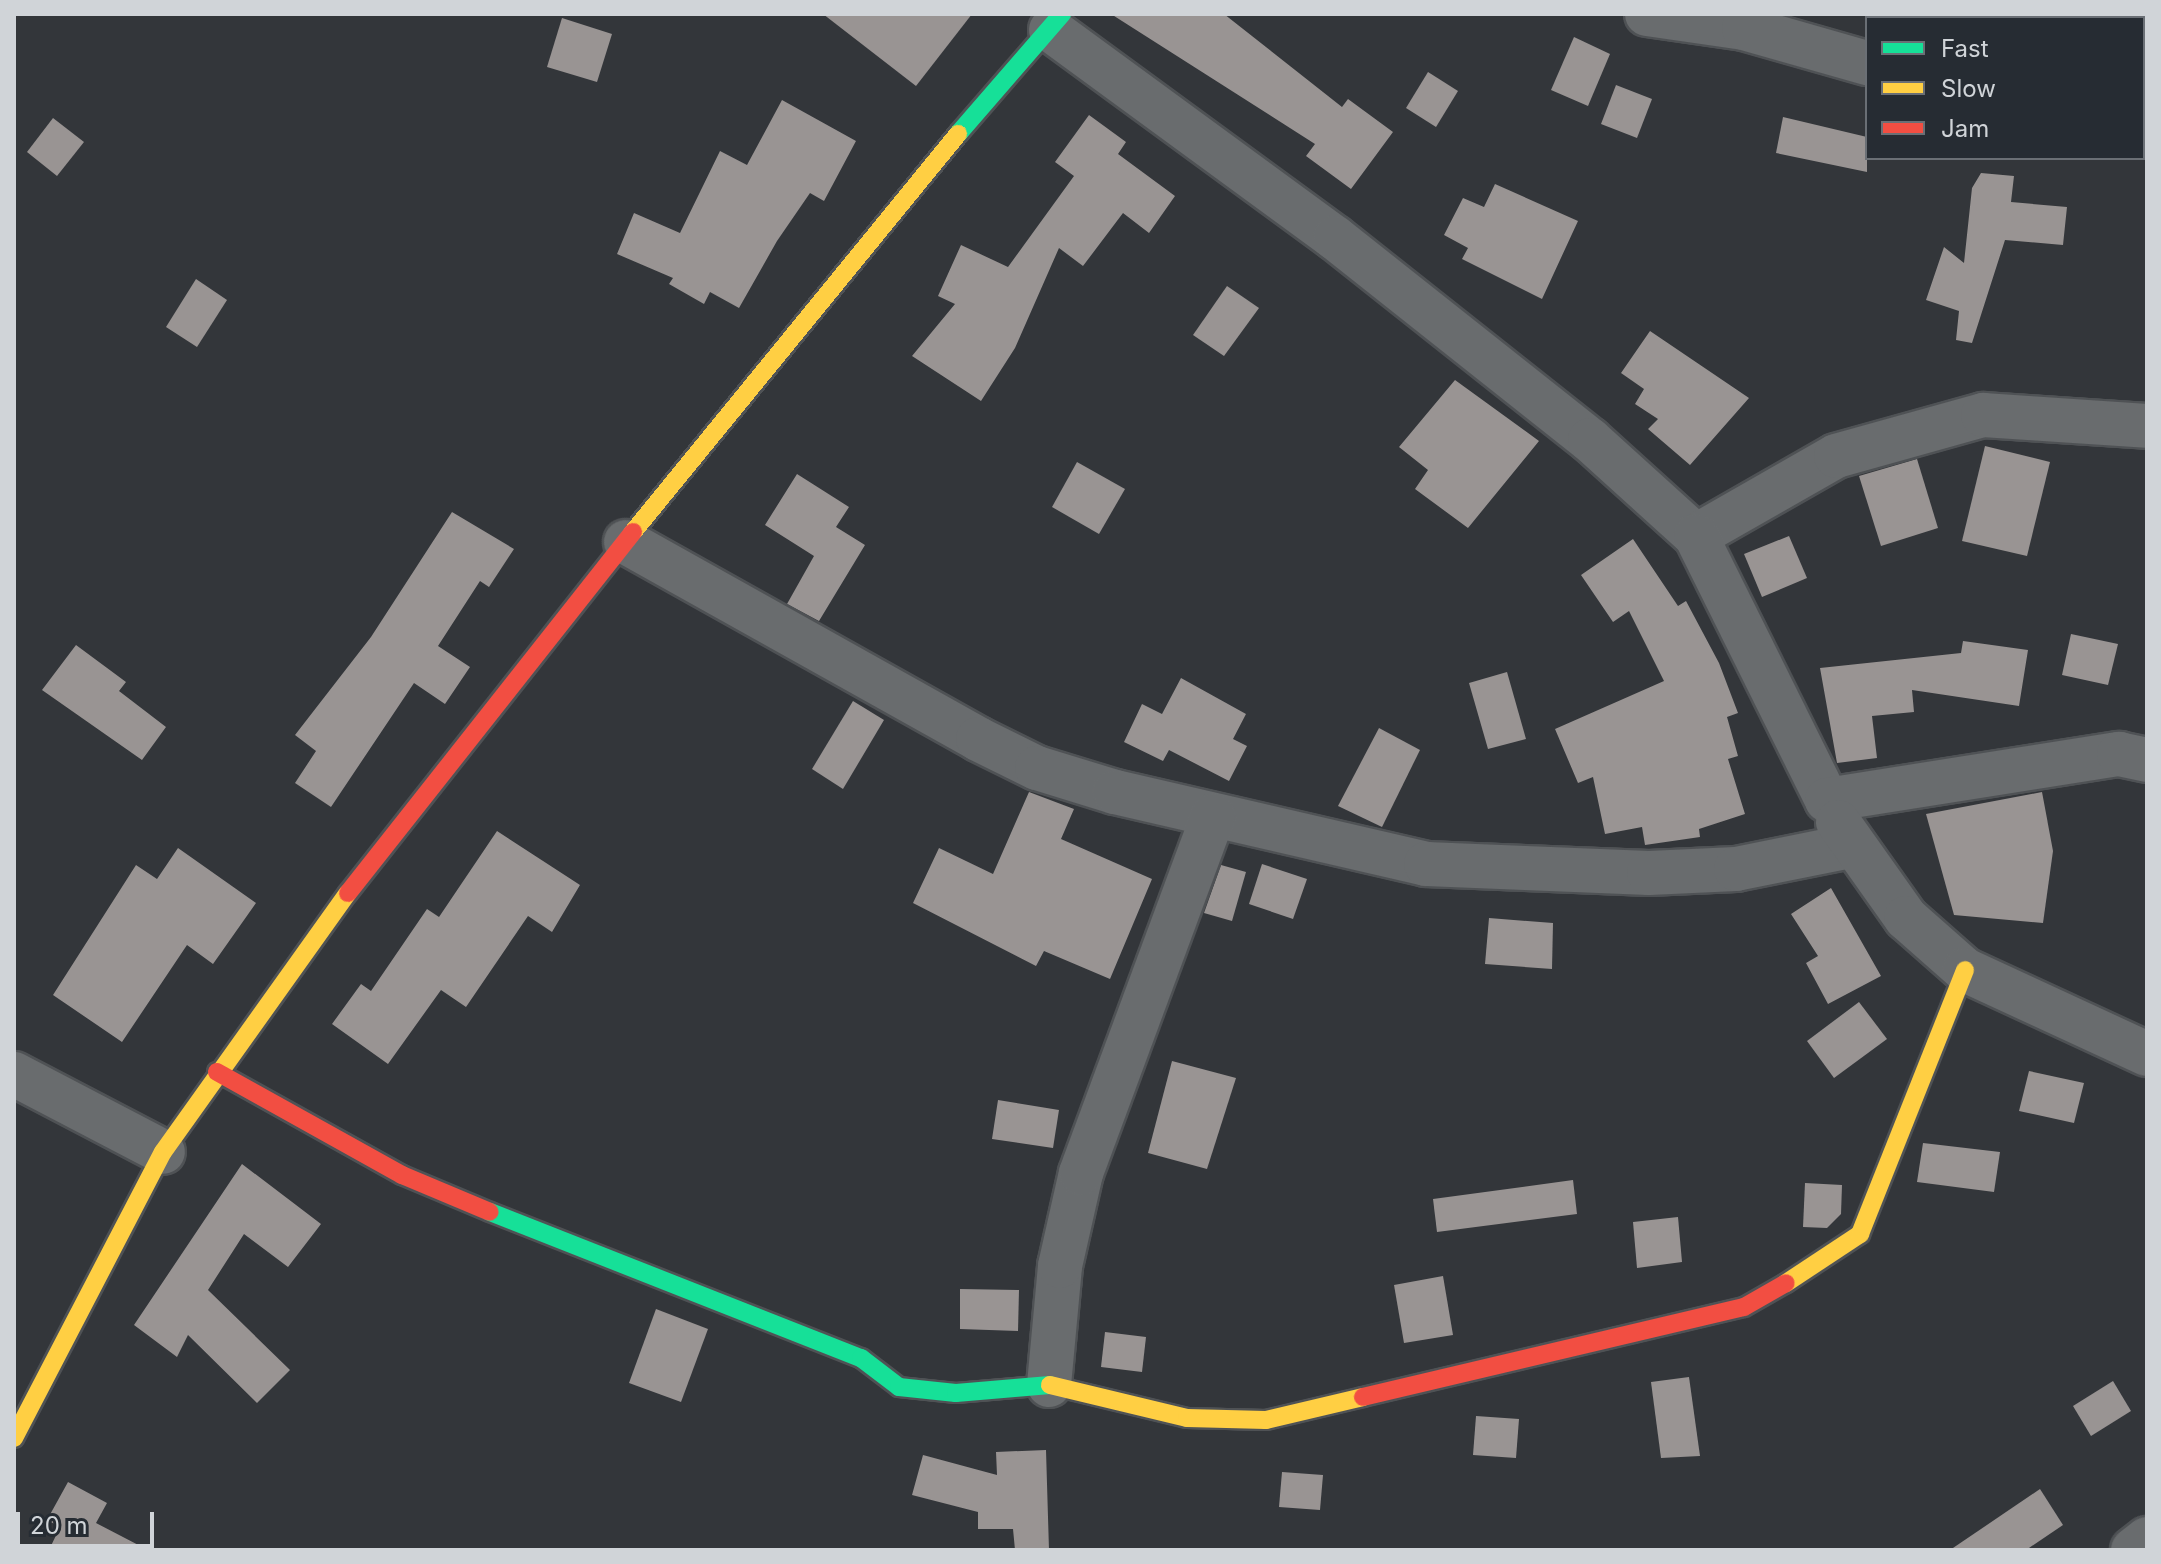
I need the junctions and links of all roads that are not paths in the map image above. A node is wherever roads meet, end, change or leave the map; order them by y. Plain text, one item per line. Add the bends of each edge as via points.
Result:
1 (1647, 14) edge
2 (1057, 22) edge
3 (1865, 62) edge
4 (2147, 426) edge
5 (1696, 536) junction
6 (626, 542) junction
7 (2147, 760) edge
8 (1827, 800) junction
9 (1213, 816) junction
10 (1850, 846) junction
11 (1965, 970) junction
12 (2147, 1054) edge
13 (217, 1072) junction
14 (14, 1074) edge
15 (163, 1152) junction
16 (1049, 1385) junction
17 (14, 1438) edge
18 (2147, 1539) edge
19 (2133, 1550) edge

1 - 3 street via 1744,28
2 - 5 street via 1590,440
2 - 6 street via 838,273
4 - 5 street via 1983,415 1836,456
5 - 8 street
6 - 9 street via 1037,768
6 - 13 street via 315,934
7 - 8 street via 2119,754
8 - 10 street
9 - 10 street via 1426,864 1649,873 1736,869
9 - 16 street via 1081,1173 1060,1266
10 - 11 street via 1906,918
11 - 12 street
11 - 16 street via 1860,1234 1744,1307 1266,1420 1187,1418
13 - 15 street
13 - 16 street via 402,1175 689,1296 861,1358 899,1387 956,1393
14 - 15 street
15 - 17 street
18 - 19 street

